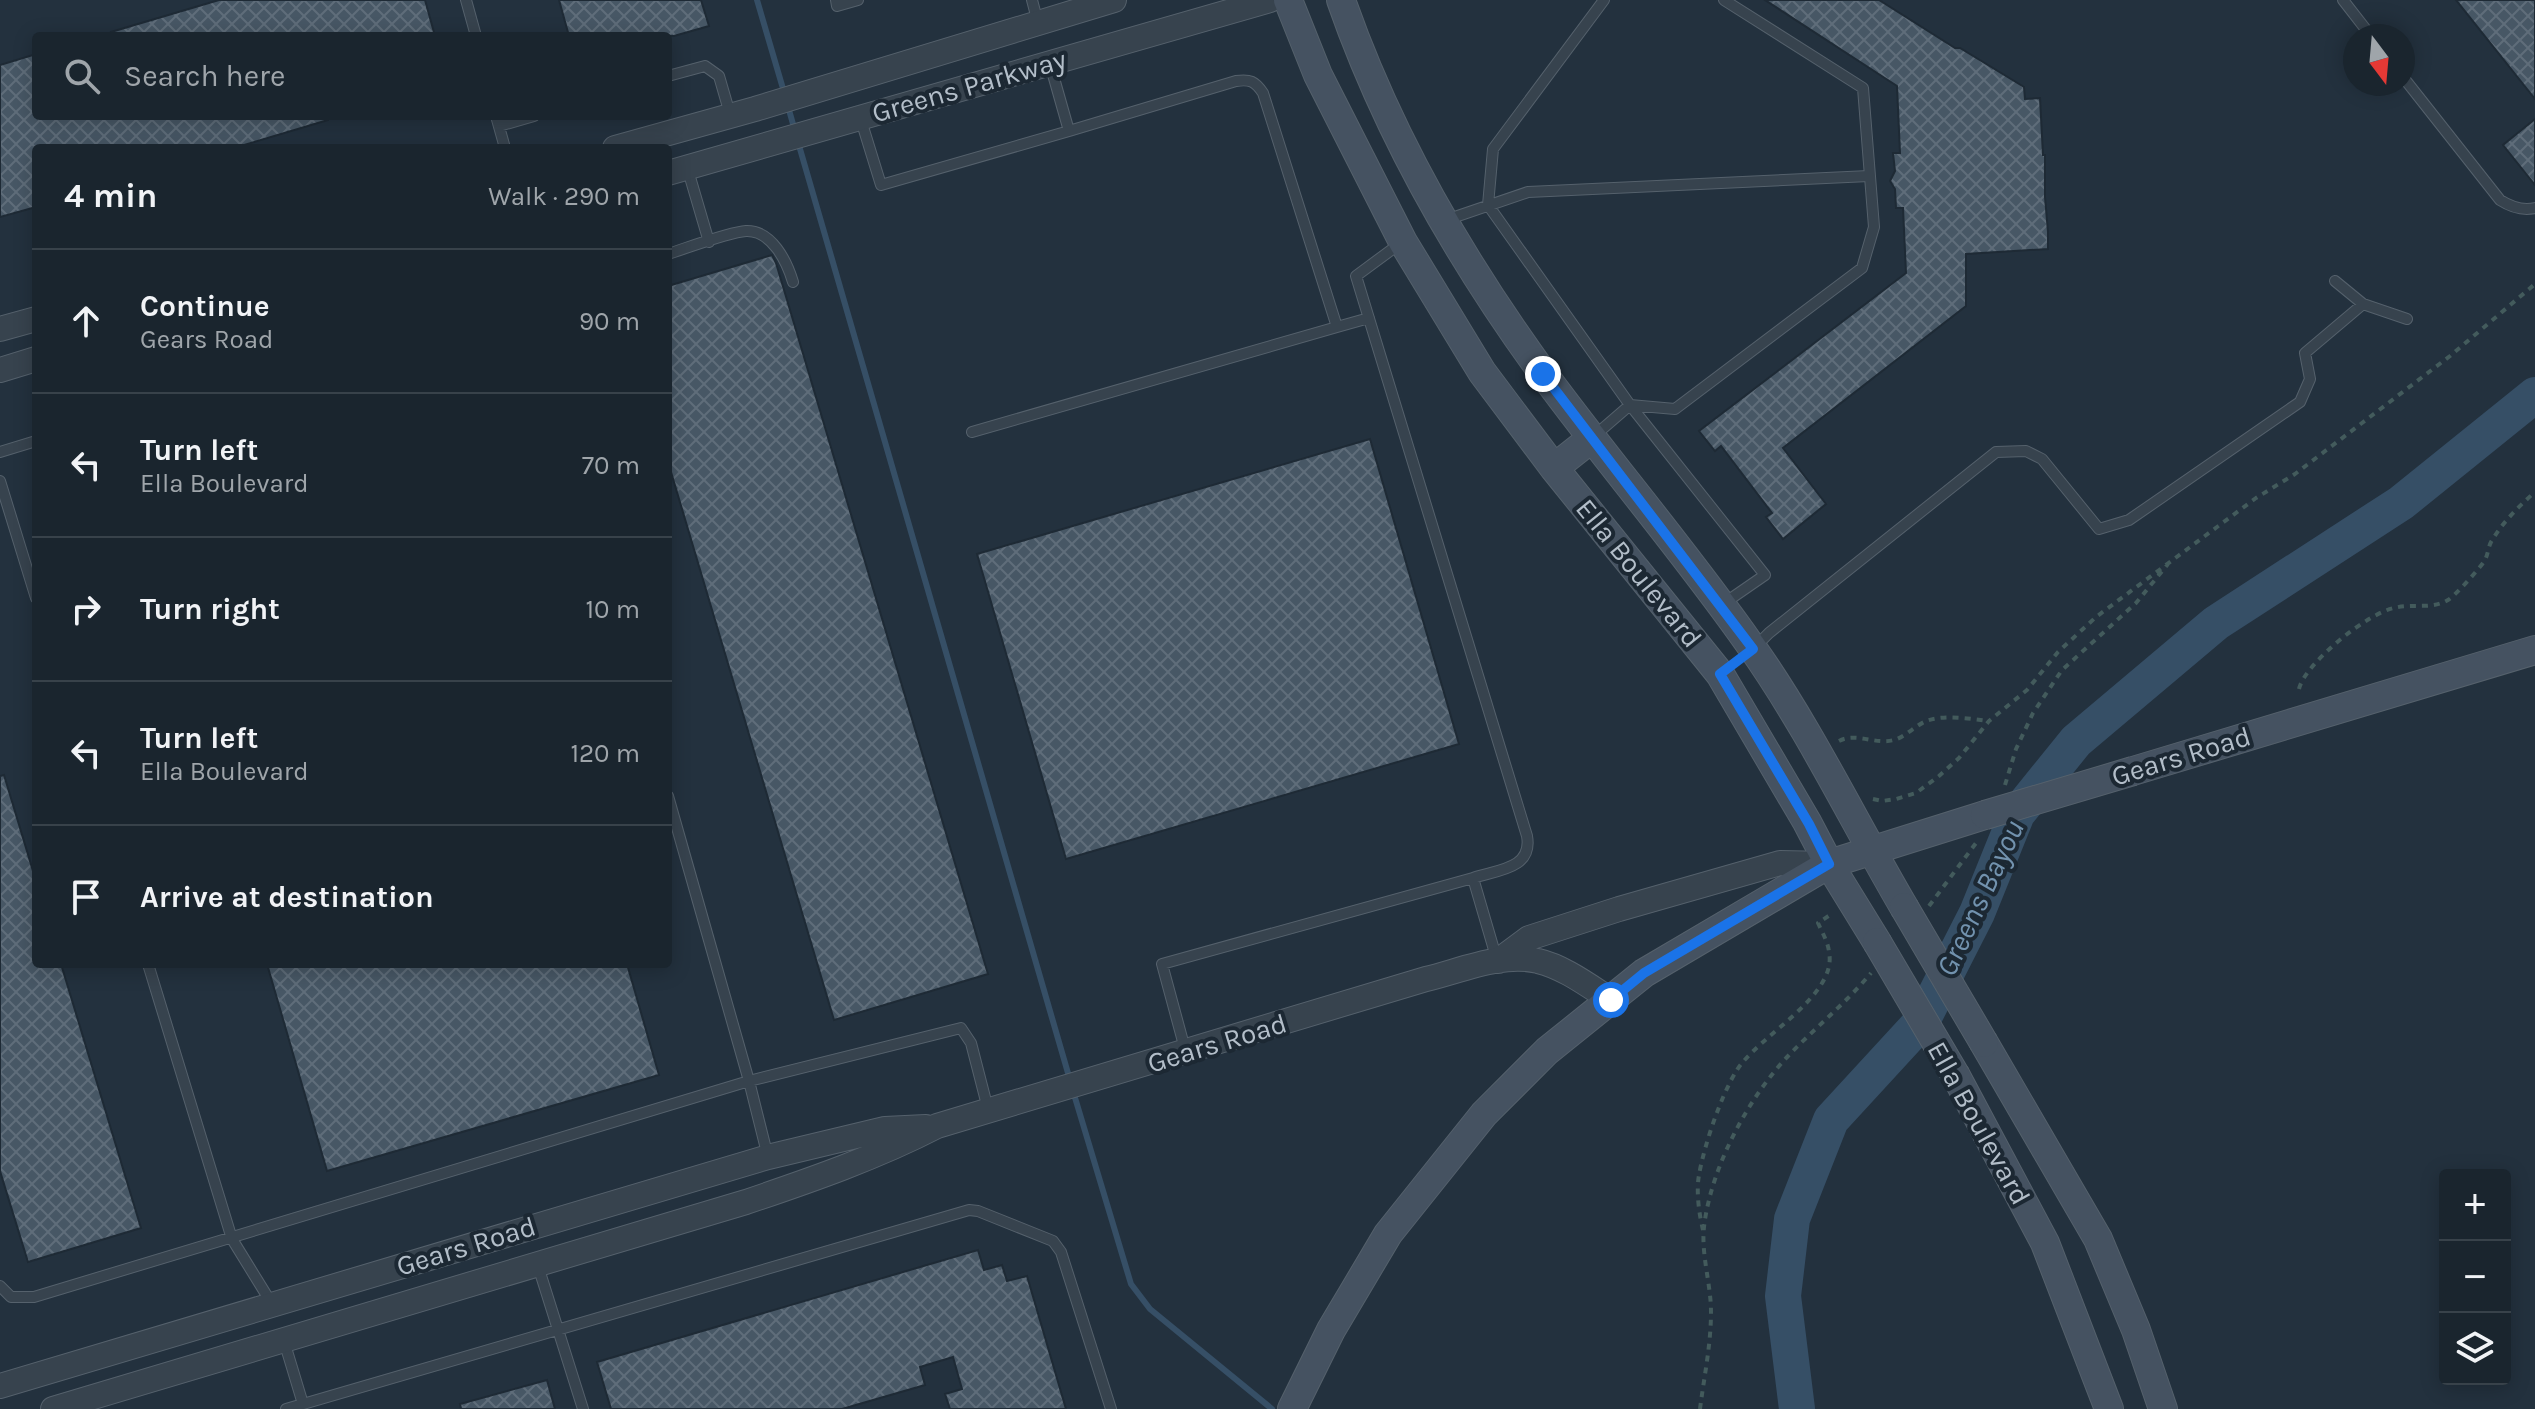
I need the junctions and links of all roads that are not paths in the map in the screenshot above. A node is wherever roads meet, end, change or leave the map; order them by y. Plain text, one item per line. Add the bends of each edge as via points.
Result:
1 (466, 0) edge
2 (836, 0) edge
3 (858, 0) edge
4 (1114, 0) edge
5 (1270, 0) edge
6 (1288, 0) edge
7 (1341, 0) edge
8 (1604, 0) edge
9 (1724, 0) edge
10 (2343, 0) edge
11 (1035, 11) edge
12 (2362, 24) edge
13 (475, 32) edge
14 (1049, 62) junction
15 (672, 75) edge
16 (2415, 92) edge
17 (731, 116) junction
18 (860, 117) junction
19 (498, 121) edge
20 (1069, 131) junction
21 (504, 144) edge
22 (630, 144) edge
23 (678, 170) edge
24 (1869, 176) junction
25 (1488, 205) junction
26 (2535, 208) edge
27 (1444, 221) junction
28 (709, 242) junction
29 (1403, 242) junction
30 (672, 253) edge
31 (2335, 281) dead end
32 (793, 282) dead end
33 (2363, 304) junction
34 (1369, 318) junction
35 (2407, 319) dead end
36 (32, 320) edge
37 (1337, 327) junction
38 (0, 329) edge
39 (32, 360) edge
40 (0, 370) edge
41 (1630, 405) junction
42 (972, 432) dead end
43 (1592, 438) junction
44 (32, 442) edge
45 (0, 452) edge
46 (1554, 468) junction
47 (0, 481) edge
48 (32, 585) edge
49 (1722, 605) junction
50 (1753, 649) junction
51 (2535, 650) edge
52 (1720, 674) junction
53 (672, 810) edge
54 (1871, 851) junction
55 (1829, 864) junction
56 (1473, 878) junction
57 (1497, 961) junction
58 (149, 968) edge
59 (1611, 1000) junction
60 (1186, 1052) junction
61 (749, 1081) junction
62 (989, 1111) junction
63 (937, 1126) junction
64 (768, 1157) junction
65 (526, 1228) junction
66 (232, 1239) junction
67 (538, 1264) junction
68 (0, 1286) edge
69 (272, 1304) junction
70 (558, 1329) junction
71 (284, 1340) junction
72 (0, 1386) edge
73 (1296, 1400) edge
74 (303, 1404) junction
75 (53, 1409) edge
76 (286, 1409) edge
77 (583, 1409) edge
78 (1111, 1409) edge
79 (2109, 1409) edge
80 (2163, 1409) edge

1 - 13 lane
2 - 3 lane via 837,6
4 - 11 street, Greens Parkway
5 - 14 street, Greens Parkway
6 - 29 main road, Ella Boulevard via 1318,75
7 - 27 main road, Ella Boulevard via 1373,84
8 - 25 lane via 1493,149
9 - 24 lane via 1863,88
10 - 12 lane
11 - 14 street
11 - 17 street, Greens Parkway
14 - 18 street, Greens Parkway
14 - 20 lane
15 - 17 lane via 705,66 719,76
16 - 26 lane via 2500,200
17 - 22 street, Greens Parkway
18 - 20 lane via 881,185
18 - 23 street, Greens Parkway
19 - 21 lane
20 - 37 lane via 1236,81 1257,83
23 - 28 lane
24 - 25 lane via 1528,192
24 - 41 lane via 1874,227 1862,268 1675,409
25 - 27 lane
25 - 41 lane
27 - 29 main road
27 - 43 main road, Ella Boulevard via 1543,374
28 - 30 lane
28 - 32 lane via 747,231 766,237 786,260
29 - 34 lane via 1356,276
29 - 46 main road, Ella Boulevard via 1482,372
31 - 33 lane
33 - 35 lane
33 - 50 lane via 2305,353 2310,379 2300,402 2129,520 2099,529 2042,459 2026,451 1996,452
34 - 37 lane
34 - 56 lane via 1529,848 1516,864
36 - 38 street
37 - 42 lane
39 - 40 street
41 - 43 lane
41 - 49 lane via 1765,575
43 - 46 main road
43 - 49 main road, Ella Boulevard
44 - 45 lane
46 - 52 main road, Ella Boulevard
47 - 48 lane
49 - 50 main road, Ella Boulevard
50 - 52 main road
50 - 54 main road, Ella Boulevard
51 - 54 main road, Gears Road, bridge
52 - 55 main road, Ella Boulevard
53 - 61 lane
54 - 55 main road, Gears Road
54 - 80 main road, Ella Boulevard, bridge via 2098,1239
55 - 57 street, Gears Road via 1780,863 1619,909 1529,938
55 - 59 main road, Gears Road via 1644,973
55 - 79 main road, Ella Boulevard, bridge via 1956,1076 2045,1243
56 - 57 lane
56 - 60 lane via 1162,964
57 - 59 street, Gears Road via 1539,961
57 - 60 street, Gears Road
58 - 66 lane
59 - 73 main road via 1547,1051 1484,1114 1430,1180 1388,1234
60 - 62 street, Gears Road
61 - 62 lane via 961,1028 971,1043
61 - 64 lane
61 - 66 lane
62 - 63 street, Gears Road
63 - 64 street, Gears Road via 885,1129
63 - 67 street, Gears Road via 818,1178
64 - 65 street, Gears Road
65 - 67 street
65 - 69 street, Gears Road
66 - 68 lane via 34,1297 11,1297
66 - 69 lane
67 - 70 lane
67 - 71 street, Gears Road
69 - 71 street
69 - 72 street, Gears Road
70 - 74 lane
70 - 77 lane
70 - 78 lane via 978,1211 1053,1241 1061,1252
71 - 74 lane
71 - 75 street, Gears Road
74 - 76 lane

